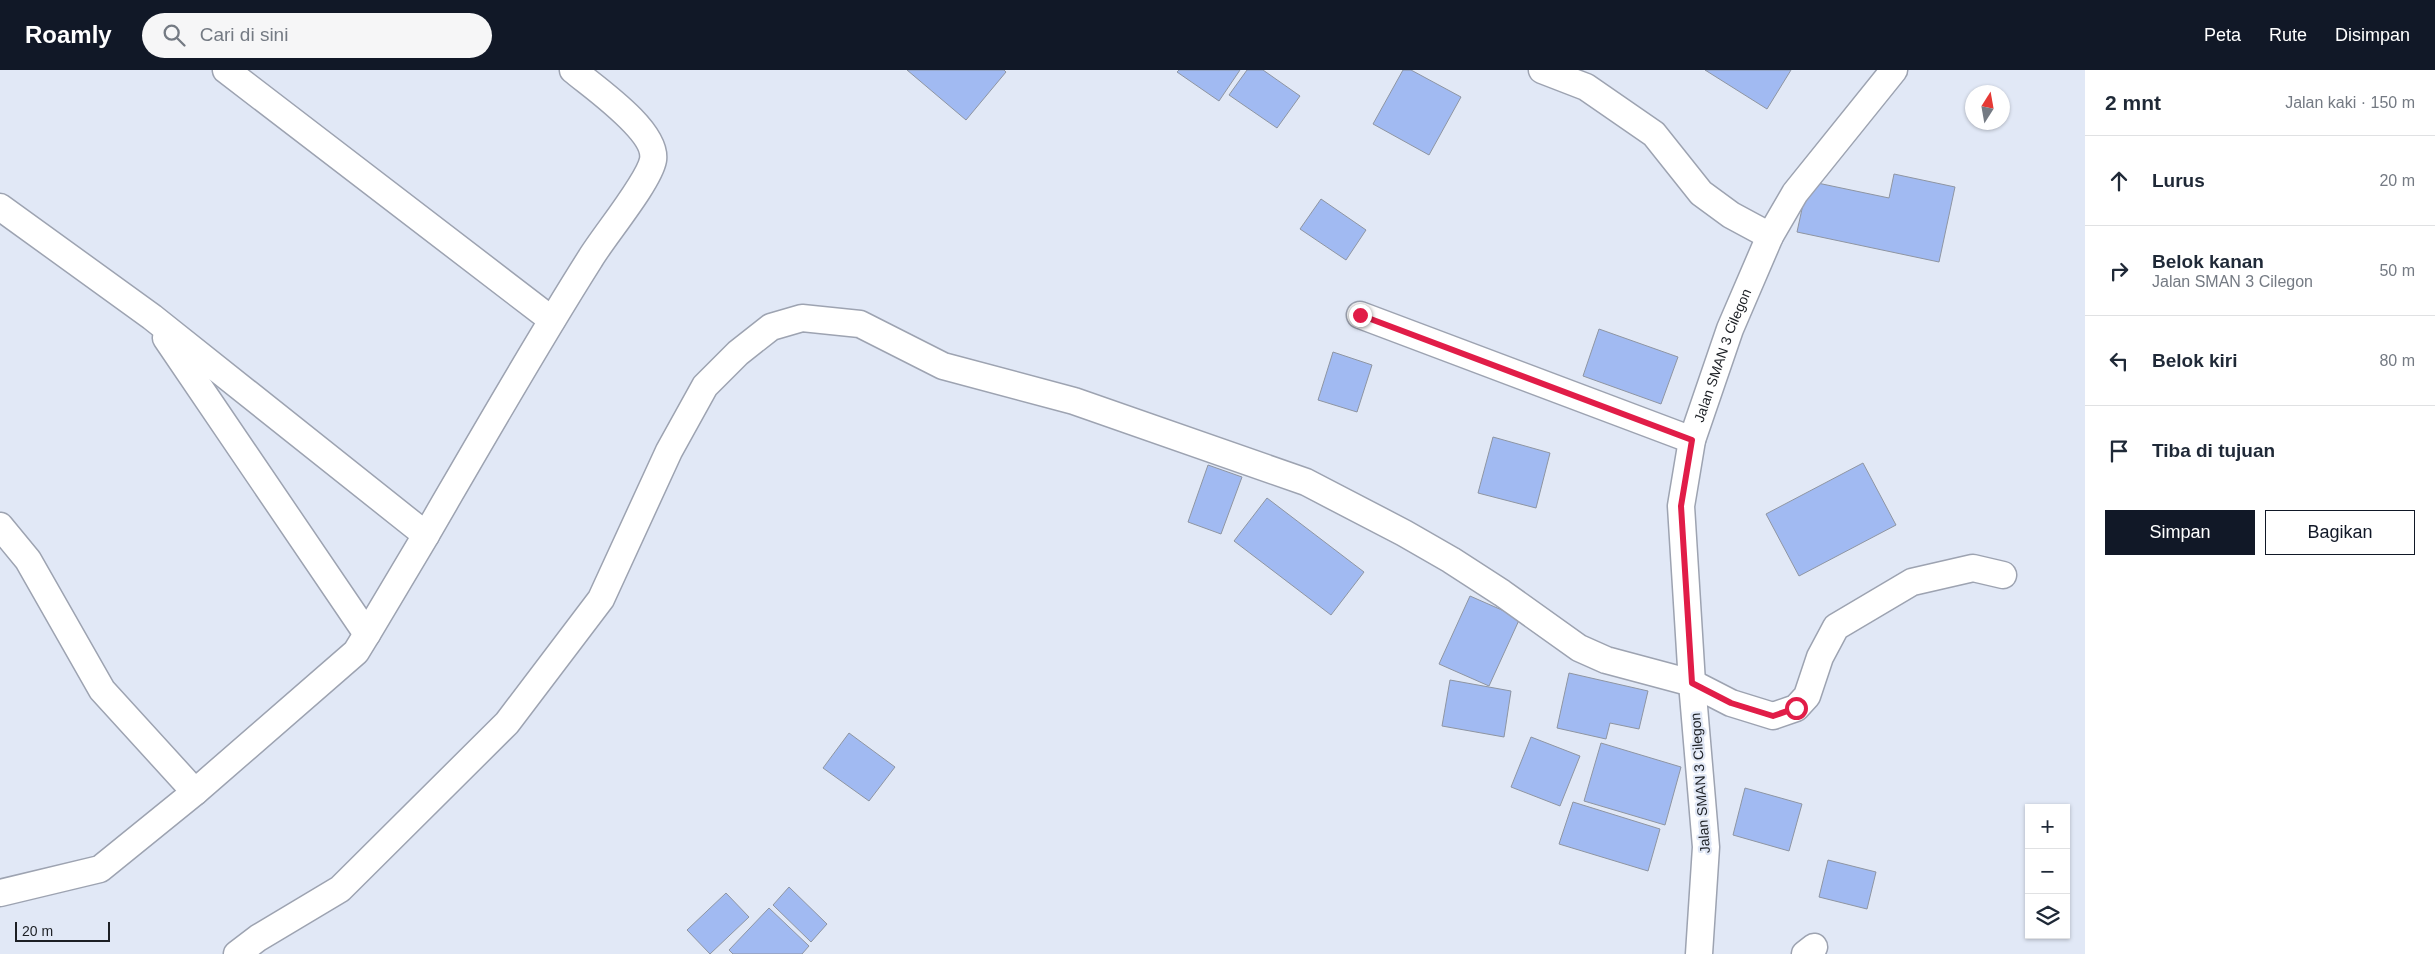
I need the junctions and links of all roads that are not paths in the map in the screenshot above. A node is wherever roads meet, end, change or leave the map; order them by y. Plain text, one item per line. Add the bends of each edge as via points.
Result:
1 (226, 70) edge
2 (573, 70) edge
3 (1542, 70) edge
4 (1894, 70) edge
5 (0, 207) edge
6 (1770, 236) junction
7 (1360, 315) dead end
8 (152, 317) junction
9 (552, 320) junction
10 (1692, 440) junction
11 (0, 526) edge
12 (426, 534) junction
13 (2003, 575) dead end
14 (367, 634) junction
15 (1692, 683) junction
16 (195, 792) junction
17 (0, 893) edge
18 (237, 954) edge
19 (1699, 954) edge

1 - 9 street
2 - 9 street via 626,114 651,143 653,160 643,181
3 - 6 street via 1586,87 1654,134 1701,193 1730,216
4 - 6 street, Jalan SMAN 3 Cilegon via 1795,193
5 - 8 street
6 - 10 street, Jalan SMAN 3 Cilegon via 1730,329
7 - 10 street
8 - 12 street
8 - 14 street
9 - 12 street
10 - 15 street, Jalan SMAN 3 Cilegon via 1681,506
11 - 16 street via 28,560 102,690
12 - 14 street
13 - 15 street via 1973,568 1912,582 1836,627 1820,657 1807,696 1796,708 1773,716 1731,703
14 - 16 street via 356,652
15 - 18 street via 1606,660 1579,648 1450,560 1306,482 1074,401 943,366 860,324 802,318 771,327 738,353 705,386 669,450 601,600 507,723 340,889
15 - 19 street, Jalan SMAN 3 Cilegon via 1706,847
16 - 17 street via 100,869

